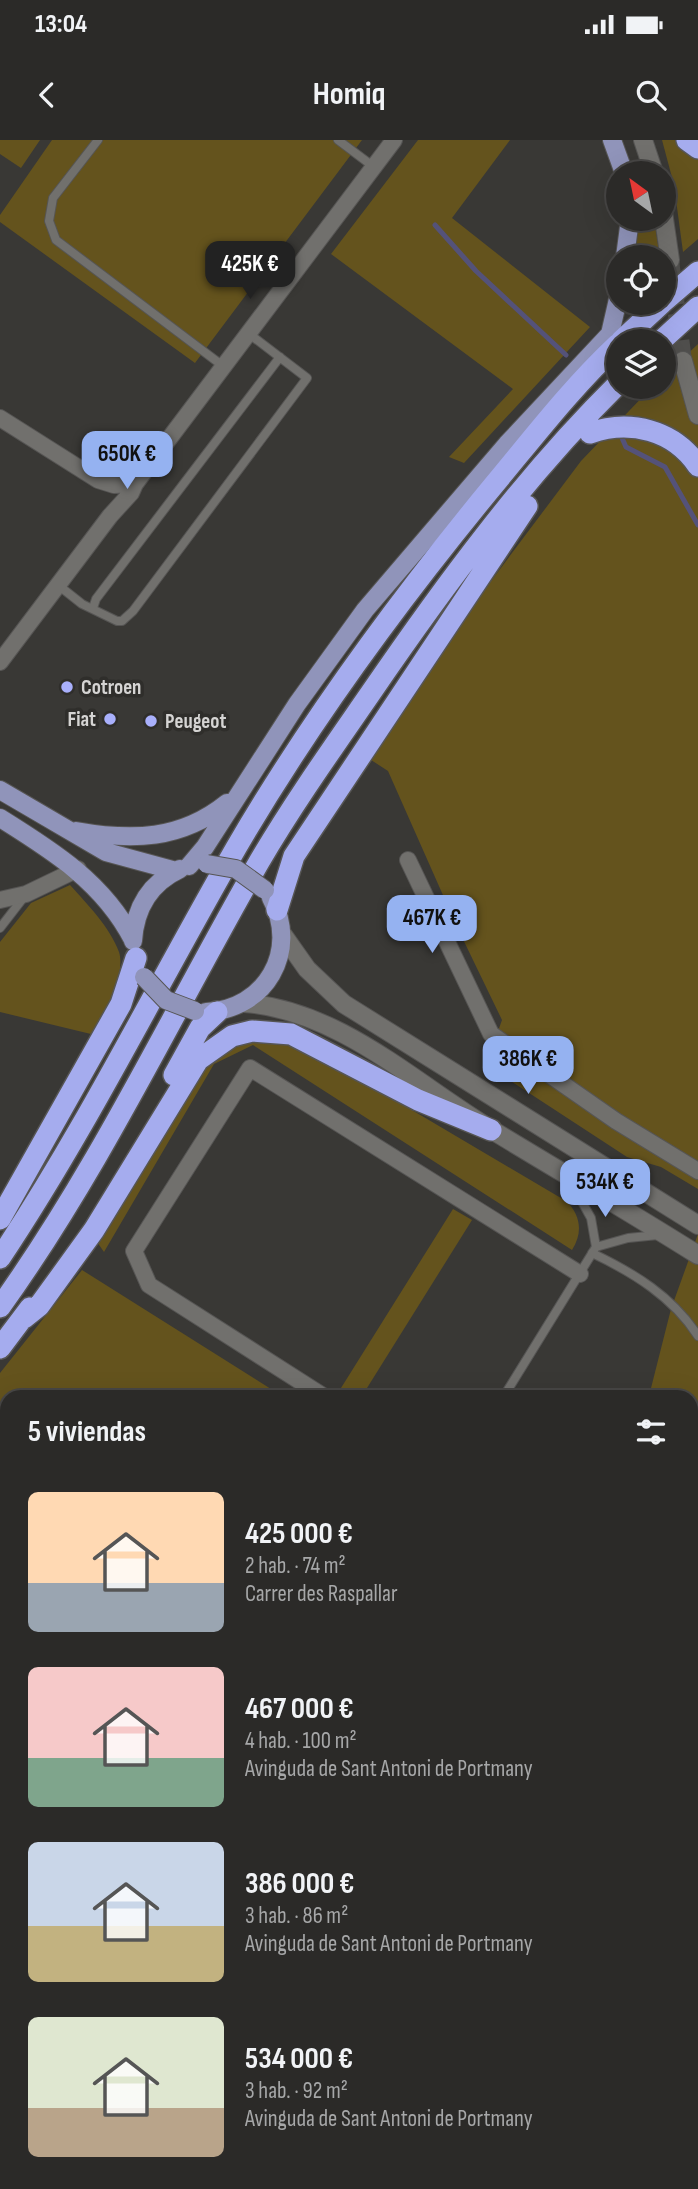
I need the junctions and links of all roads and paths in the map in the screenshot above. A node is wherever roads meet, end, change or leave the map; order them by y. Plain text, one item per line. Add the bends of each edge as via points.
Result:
1 (98, 140) edge
2 (338, 140) edge
3 (394, 140) edge
4 (612, 140) edge
5 (643, 140) edge
6 (687, 140) edge
7 (698, 148) edge
8 (620, 161) edge
9 (650, 161) edge
10 (374, 167) junction
11 (698, 256) edge
12 (698, 272) edge
13 (676, 275) edge
14 (676, 291) edge
15 (698, 307) edge
16 (635, 315) edge
17 (647, 315) edge
18 (624, 329) edge
19 (630, 329) edge
20 (674, 329) edge
21 (248, 333) junction
22 (606, 350) edge
23 (606, 352) edge
24 (280, 357) junction
25 (683, 361) tunnel mouth
26 (223, 366) junction
27 (606, 397) edge
28 (621, 399) edge
29 (698, 415) edge
30 (0, 418) edge
31 (590, 433) junction
32 (698, 467) edge
33 (98, 480) junction
34 (135, 484) junction
35 (110, 516) junction
36 (58, 585) junction
37 (93, 608) junction
38 (0, 662) edge
39 (0, 790) edge
40 (239, 793) junction
41 (0, 818) edge
42 (62, 828) junction
43 (408, 860) dead end
44 (191, 867) junction
45 (78, 869) junction
46 (26, 894) junction
47 (0, 900) edge
48 (277, 910) junction
49 (0, 928) edge
50 (282, 935) junction
51 (138, 958) junction
52 (244, 1003) junction
53 (206, 1012) junction
54 (491, 1130) junction
55 (698, 1171) edge
56 (565, 1172) junction
57 (0, 1219) edge
58 (698, 1225) edge
59 (665, 1234) junction
60 (594, 1250) junction
61 (698, 1255) edge
62 (0, 1258) edge
63 (580, 1274) junction
64 (0, 1307) edge
65 (24, 1318) junction
66 (698, 1336) edge
67 (0, 1348) edge
68 (314, 1390) edge
69 (508, 1390) edge

1 - 26 lane via 53,198 49,221 56,240
2 - 10 lane
3 - 10 street
4 - 8 main road
5 - 9 main road
6 - 7 highway
10 - 21 street
11 - 13 highway
12 - 14 highway
15 - 20 highway
16 - 18 highway
17 - 19 highway
21 - 24 lane
21 - 26 street
22 - 40 main road via 507,444 365,610
23 - 62 highway via 441,549 309,734 236,848 68,1150
24 - 37 lane via 96,598
24 - 37 lane via 307,378 128,617 117,621
25 - 29 main road
26 - 34 street
27 - 64 highway via 464,564 326,757 261,860 91,1163
28 - 31 highway
30 - 33 street
31 - 32 highway via 621,426 653,431 681,446
31 - 48 highway via 512,527 344,779 294,856
33 - 34 street
33 - 35 street via 110,500
34 - 35 street
35 - 36 street
36 - 37 lane
36 - 38 street
39 - 42 main road
40 - 42 main road via 211,816 156,837
40 - 44 main road
41 - 45 main road
42 - 44 main road via 106,852
43 - 55 street via 491,1034 616,1121
44 - 48 main road, bridge via 236,869 265,890
44 - 51 main road via 148,894 137,916
45 - 46 street
45 - 51 main road via 107,900
46 - 47 street
46 - 49 lane
48 - 50 main road
50 - 52 main road via 276,969 263,989
50 - 58 main road via 307,969 344,1004
51 - 53 main road, bridge via 166,1000
51 - 57 highway via 121,1004
52 - 53 main road
52 - 54 main road via 317,1020
53 - 65 highway via 132,1149
54 - 56 main road
54 - 65 highway via 418,1100 291,1034 252,1031 232,1037 198,1060 94,1230 39,1306
56 - 59 main road
56 - 60 lane via 591,1218
59 - 60 lane via 628,1238
59 - 61 main road
60 - 63 lane
60 - 66 lane via 666,1295
63 - 68 street via 250,1068 134,1251 149,1285
63 - 69 lane
65 - 67 highway

